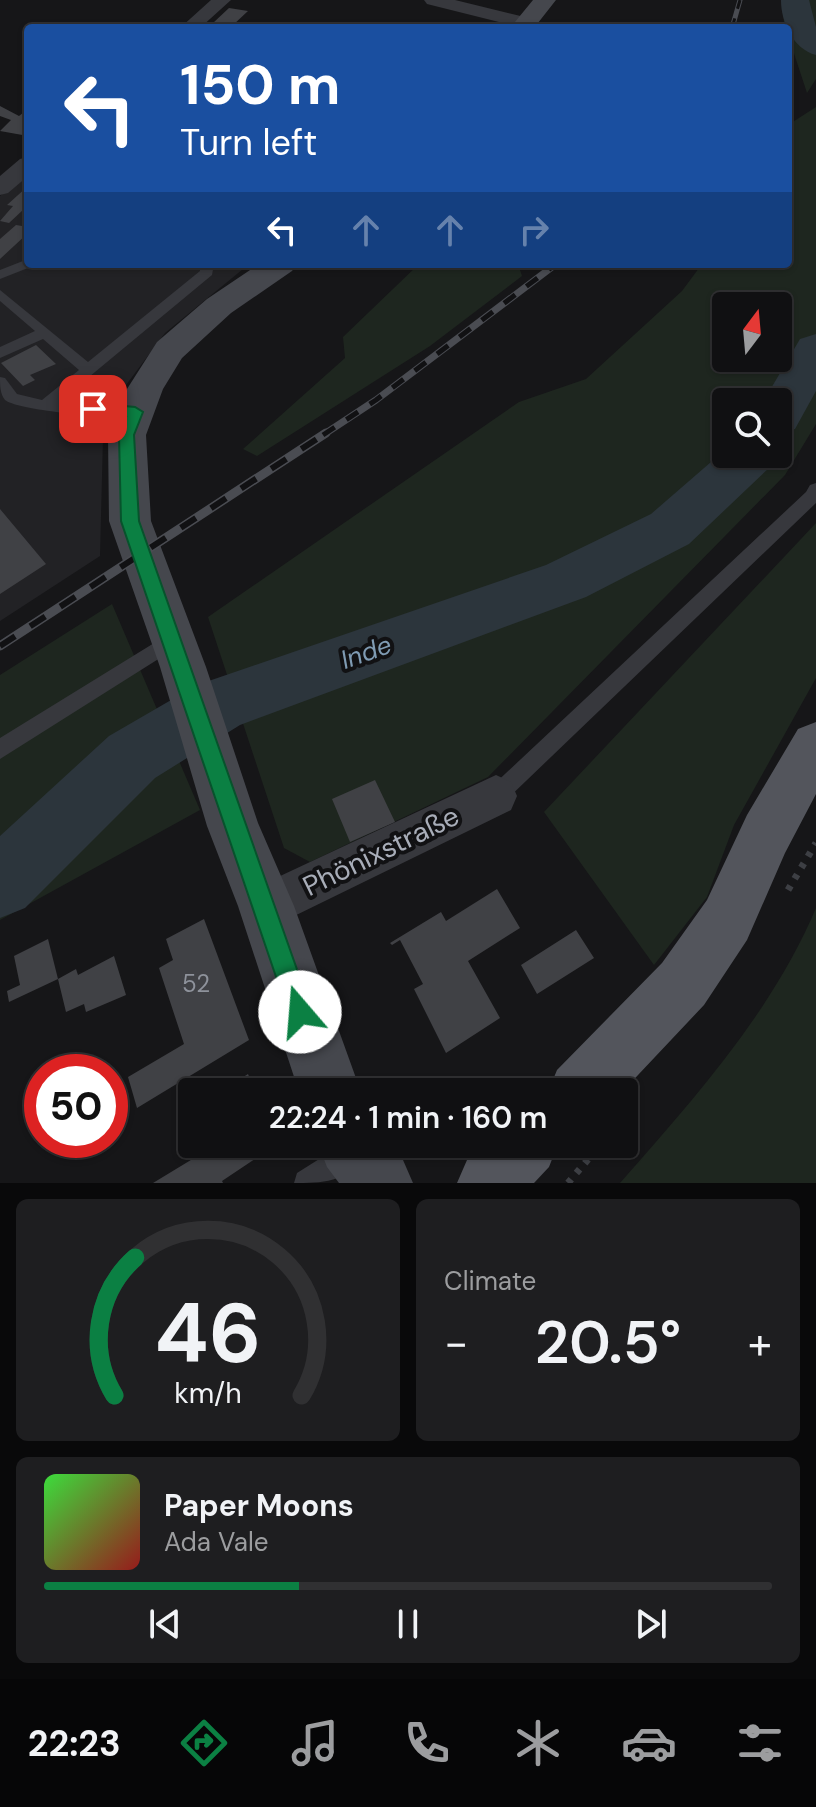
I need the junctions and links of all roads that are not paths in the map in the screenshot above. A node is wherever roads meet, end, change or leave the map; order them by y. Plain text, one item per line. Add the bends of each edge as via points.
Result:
1 (222, 0) edge
2 (433, 0) edge
3 (545, 0) edge
4 (194, 24) edge
5 (520, 24) edge
6 (525, 24) edge
7 (24, 167) edge
8 (0, 188) edge
9 (24, 265) edge
10 (207, 268) edge
11 (275, 268) edge
12 (0, 275) edge
13 (0, 294) edge
14 (45, 332) junction
15 (0, 353) edge
16 (87, 369) junction
17 (0, 382) edge
18 (46, 405) junction
19 (135, 412) junction
20 (816, 489) edge
21 (178, 654) junction
22 (816, 745) edge
23 (0, 749) edge
24 (496, 796) joint
25 (266, 906) junction
26 (325, 1078) edge
27 (592, 1078) edge
28 (513, 1158) edge
29 (490, 1183) edge

1 - 4 street
2 - 5 street
3 - 6 main road
7 - 8 street
9 - 12 lane
10 - 16 lane
11 - 19 main road via 219,306 169,350
13 - 14 lane
14 - 15 lane
14 - 16 lane
16 - 18 lane
17 - 18 lane via 12,398
18 - 19 lane
19 - 21 main road via 127,435 130,521
20 - 24 lane
21 - 23 lane
21 - 25 main road via 233,826
22 - 27 main road via 766,834 727,920 683,984
24 - 25 street, Phönixstraße
25 - 26 main road
28 - 29 main road

